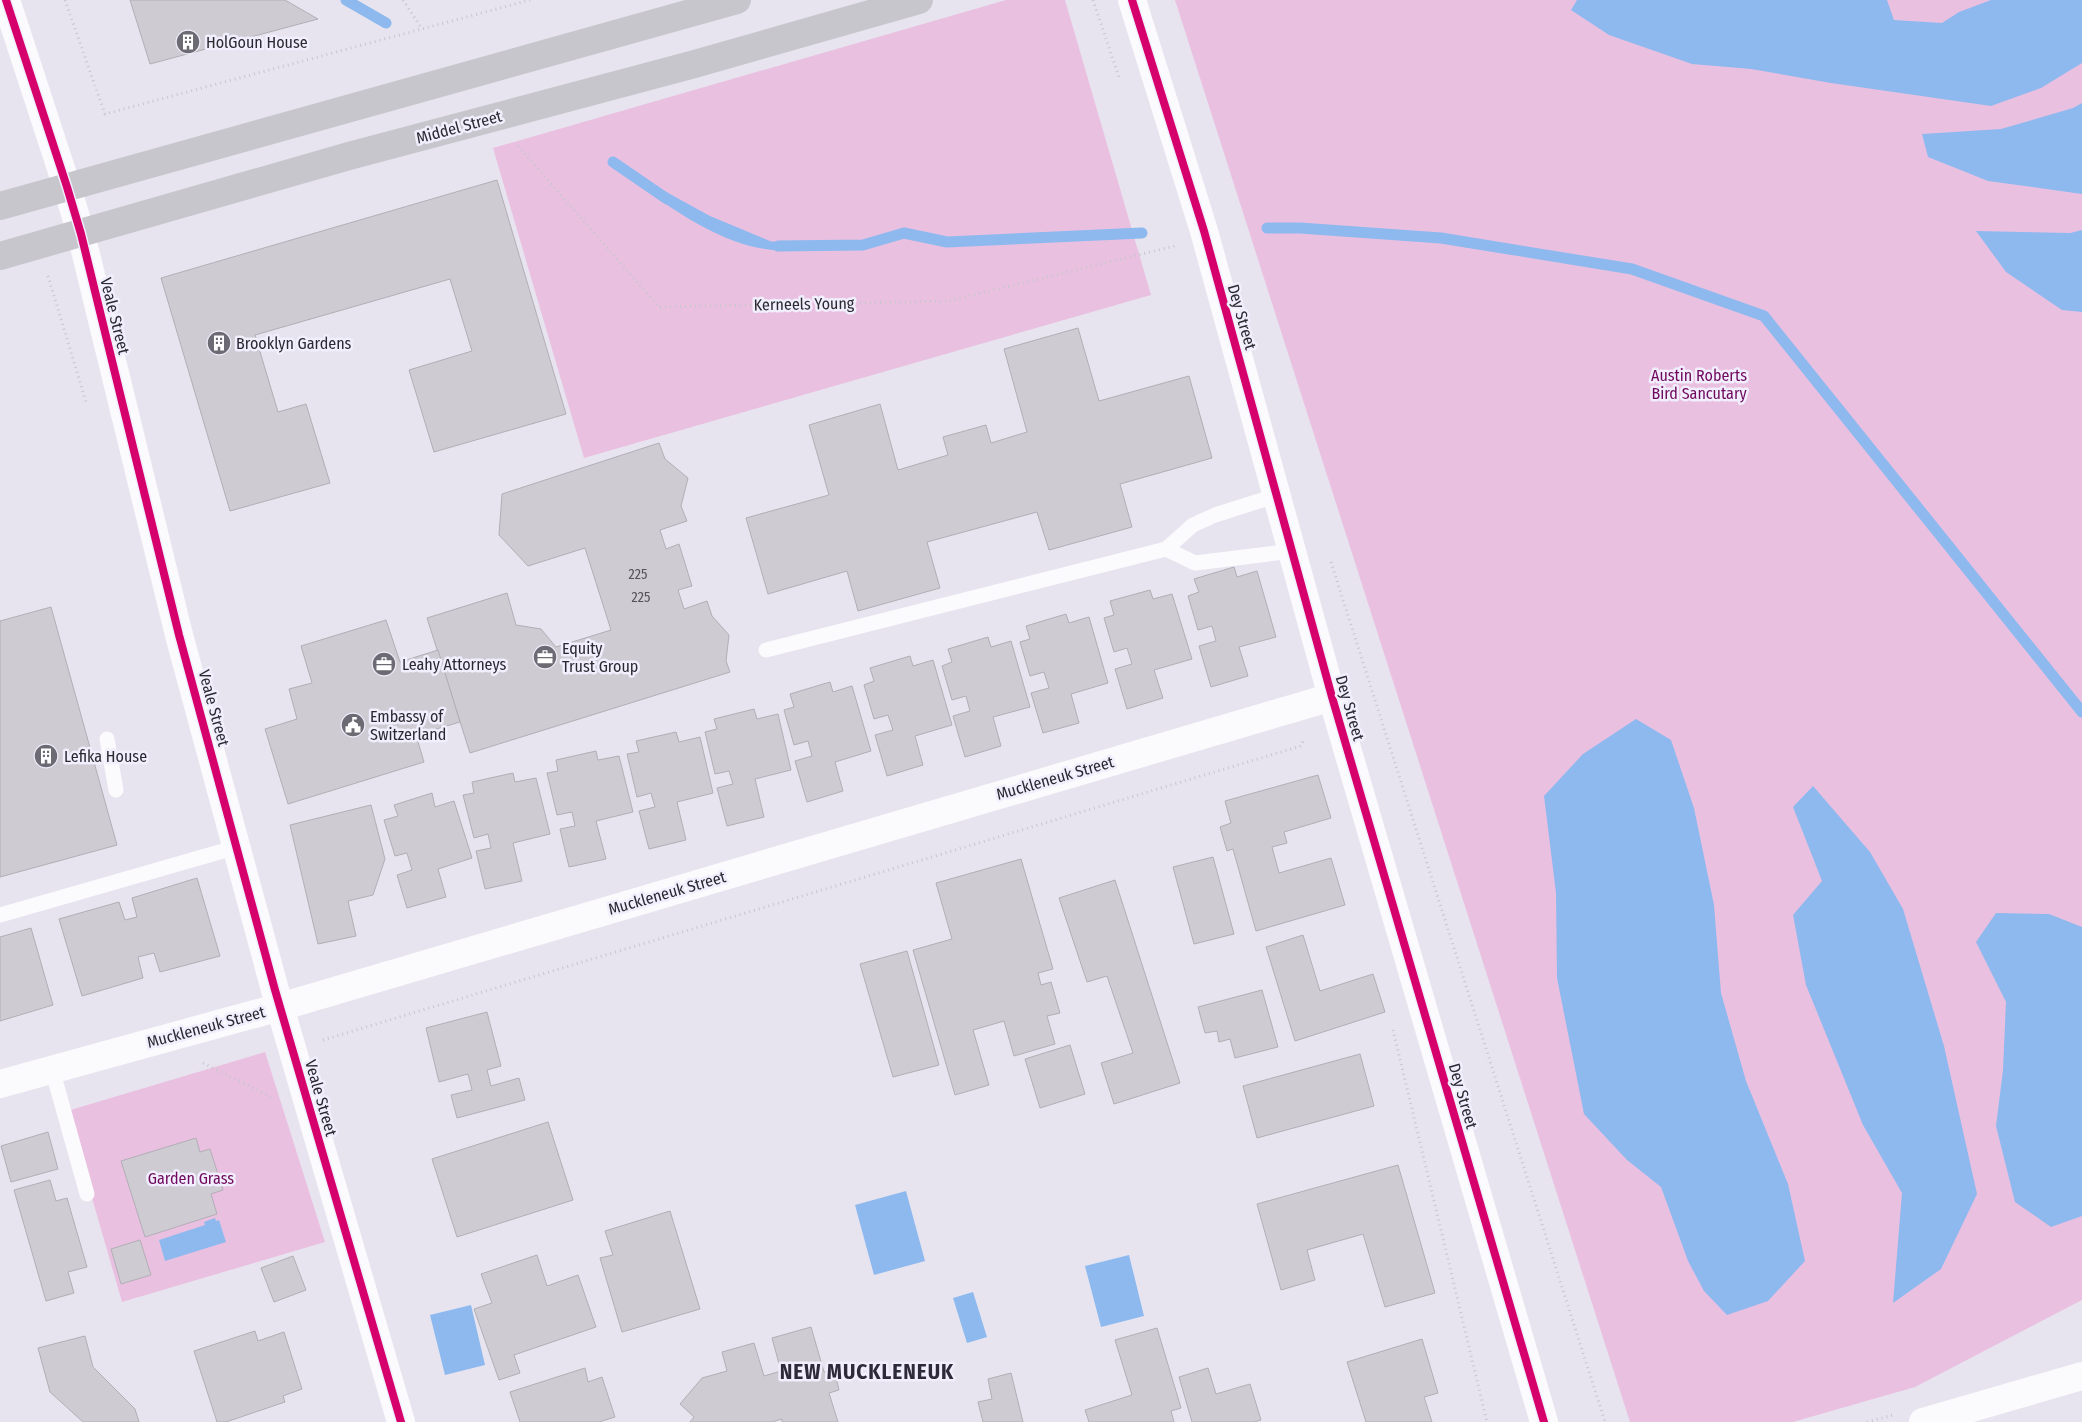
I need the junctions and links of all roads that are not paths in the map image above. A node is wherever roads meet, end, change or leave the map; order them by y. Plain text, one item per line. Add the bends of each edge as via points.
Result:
1 (6, 0) edge
2 (737, 0) edge
3 (919, 0) edge
4 (1132, 0) edge
5 (67, 187) junction
6 (0, 206) edge
7 (80, 234) junction
8 (0, 256) edge
9 (1278, 495) junction
10 (1166, 549) junction
11 (1293, 551) junction
12 (766, 650) dead end
13 (1332, 698) junction
14 (107, 739) dead end
15 (116, 790) dead end
16 (237, 847) junction
17 (0, 915) edge
18 (280, 1007) junction
19 (52, 1069) junction
20 (0, 1084) edge
21 (87, 1194) dead end
22 (2082, 1376) edge
23 (401, 1422) edge
24 (1544, 1422) edge
25 (1923, 1422) edge

1 - 5 street, Veale Street
2 - 5 main road
3 - 7 main road, Middel Street via 349,156
4 - 9 street, Dey Street via 1204,231
5 - 6 main road
5 - 7 street, Veale Street
7 - 8 main road, Middel Street
7 - 16 street, Veale Street via 177,626
9 - 10 lane via 1193,525
9 - 11 street, Dey Street
10 - 11 lane via 1194,563
10 - 12 lane
11 - 13 street, Dey Street
13 - 18 street, Muckleneuk Street
13 - 24 street, Dey Street
14 - 15 lane
16 - 17 lane
16 - 18 street, Veale Street
18 - 19 street, Muckleneuk Street
18 - 23 street, Veale Street
19 - 20 street, Muckleneuk Street
19 - 21 lane
22 - 25 street

